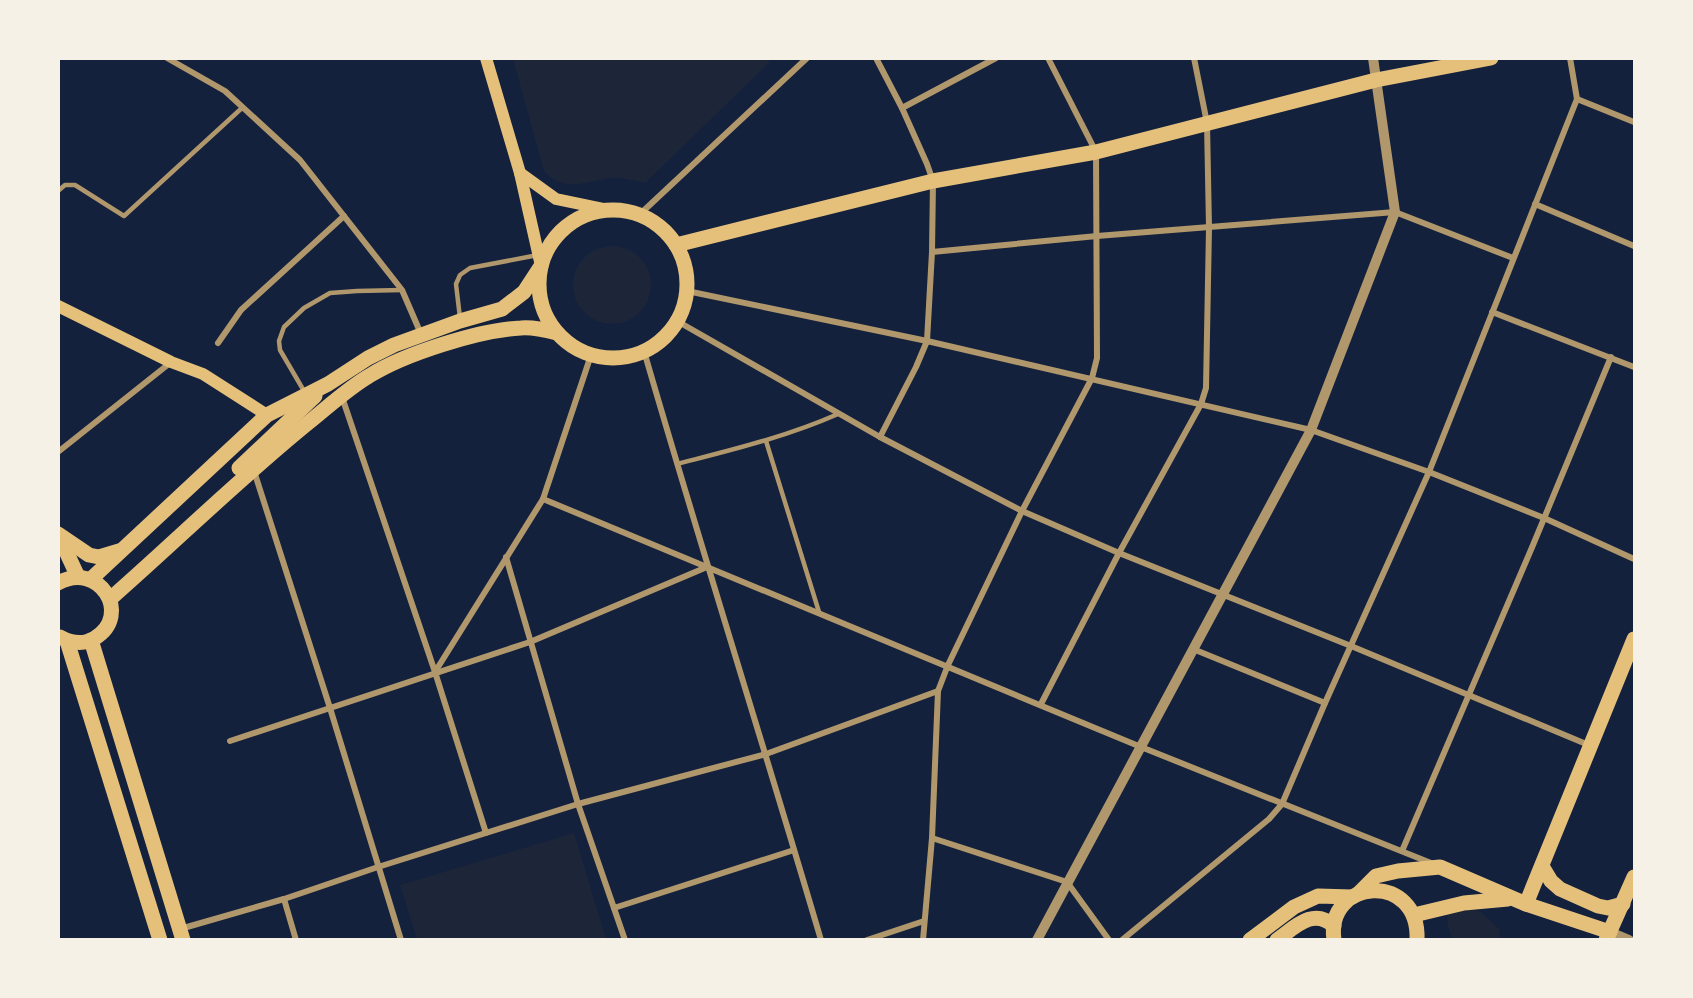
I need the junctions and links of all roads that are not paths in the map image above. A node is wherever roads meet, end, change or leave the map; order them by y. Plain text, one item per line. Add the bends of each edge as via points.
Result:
1 (166, 58) edge
2 (486, 58) edge
3 (807, 58) edge
4 (876, 58) edge
5 (996, 58) edge
6 (1048, 58) edge
7 (1194, 58) edge
8 (1373, 58) edge
9 (1491, 58) edge
10 (1570, 58) edge
11 (1376, 80) junction
12 (1577, 99) junction
13 (243, 107) junction
14 (902, 108) junction
15 (1635, 122) edge
16 (1207, 123) junction
17 (1096, 152) junction
18 (520, 173) junction
19 (933, 181) junction
20 (58, 191) edge
21 (1535, 204) junction
22 (609, 210) junction
23 (1395, 212) junction
24 (639, 215) junction
25 (344, 216) junction
26 (1209, 228) junction
27 (1097, 236) junction
28 (676, 245) junction
29 (1635, 246) edge
30 (932, 252) junction
31 (1513, 258) junction
32 (539, 261) junction
33 (402, 290) junction
34 (687, 291) junction
35 (58, 306) edge
36 (1492, 312) junction
37 (460, 321) junction
38 (677, 321) junction
39 (557, 333) junction
40 (422, 334) junction
41 (927, 341) junction
42 (218, 343) dead end
43 (644, 351) junction
44 (591, 355) junction
45 (1611, 357) junction
46 (171, 362) junction
47 (1635, 367) edge
48 (1092, 378) junction
49 (328, 384) junction
50 (306, 395) junction
51 (342, 396) junction
52 (1201, 404) junction
53 (838, 414) junction
54 (267, 415) junction
55 (1311, 430) junction
56 (880, 437) junction
57 (766, 441) junction
58 (58, 452) edge
59 (253, 461) junction
60 (677, 464) junction
61 (1429, 472) junction
62 (543, 499) junction
63 (1022, 511) junction
64 (195, 512) dead end
65 (1544, 518) junction
66 (58, 535) edge
67 (122, 550) junction
68 (1119, 554) junction
69 (506, 557) junction
70 (1635, 559) edge
71 (707, 567) junction
72 (84, 578) junction
73 (58, 583) edge
74 (1222, 595) junction
75 (110, 599) junction
76 (819, 612) junction
77 (62, 639) edge
78 (1635, 639) edge
79 (91, 640) junction
80 (530, 642) junction
81 (1351, 646) junction
82 (1193, 650) junction
83 (948, 665) junction
84 (435, 672) junction
85 (938, 691) junction
86 (1470, 695) junction
87 (1325, 703) junction
88 (1041, 704) junction
89 (330, 708) junction
90 (230, 741) dead end
91 (1591, 746) junction
92 (1141, 747) junction
93 (766, 754) junction
94 (578, 804) junction
95 (1282, 804) junction
96 (486, 833) junction
97 (932, 838) junction
98 (795, 850) junction
99 (1402, 851) junction
100 (1542, 866) junction
101 (378, 867) junction
102 (1440, 867) junction
103 (1376, 876) junction
104 (1635, 877) edge
105 (1067, 882) junction
106 (1355, 895) junction
107 (1318, 896) junction
108 (1511, 898) junction
109 (284, 899) junction
110 (1526, 904) junction
111 (1623, 904) junction
112 (614, 909) junction
113 (1414, 915) junction
114 (924, 921) junction
115 (1334, 933) edge
116 (181, 934) edge
117 (1608, 936) edge
118 (160, 939) edge
119 (297, 939) edge
120 (401, 939) edge
121 (625, 939) edge
122 (821, 939) edge
123 (867, 939) edge
124 (923, 939) edge
125 (1037, 939) edge
126 (1109, 939) edge
127 (1122, 939) edge
128 (1250, 939) edge
129 (1277, 939) edge
130 (1417, 939) edge
131 (1629, 939) edge

1 - 13 street via 225,91
2 - 18 main road
3 - 24 street
4 - 14 street
5 - 14 street
6 - 17 street
7 - 16 street
8 - 11 street
9 - 11 main road
10 - 12 street
11 - 16 main road
11 - 23 street
12 - 15 street
12 - 21 street
13 - 20 lane via 124,216 75,185
13 - 25 street via 300,160
14 - 19 street
16 - 17 main road
16 - 26 street
17 - 19 main road
17 - 27 street
18 - 22 main road via 556,199
18 - 32 main road
19 - 28 main road
19 - 30 street
21 - 29 street
21 - 31 street
22 - 24 main road
22 - 32 main road via 586,215 565,227
23 - 26 street
23 - 31 street
23 - 55 street
24 - 28 main road via 666,232
25 - 33 street
25 - 42 street via 241,310
26 - 27 street
26 - 52 street via 1206,388
27 - 30 street
27 - 48 street via 1097,358
28 - 34 main road
30 - 41 street
31 - 36 street
32 - 37 main road via 524,292 501,309
32 - 37 lane via 470,268 459,275 456,284
32 - 39 main road via 544,313
33 - 40 street
33 - 50 lane via 330,293 304,308 284,327 280,350
34 - 38 main road
34 - 41 street
35 - 46 main road
36 - 45 street
36 - 61 street
37 - 40 main road
38 - 43 main road via 663,339
38 - 53 street
39 - 44 main road
39 - 51 main road via 521,328 456,341 401,360 370,375
40 - 49 main road via 368,358
41 - 48 street
41 - 56 street
43 - 44 main road via 627,357
43 - 60 street
44 - 62 street
45 - 47 street
45 - 65 street
46 - 54 main road via 203,374
46 - 58 street
48 - 52 street
48 - 63 street
49 - 50 main road
49 - 59 main road
50 - 54 main road
51 - 59 main road
51 - 84 street
52 - 55 street
52 - 68 street
53 - 56 street
53 - 57 lane
54 - 67 main road
55 - 61 street
55 - 74 street
56 - 63 street
57 - 60 lane
57 - 76 lane
59 - 64 main road
59 - 75 main road via 172,544
59 - 89 street
60 - 71 street
61 - 65 street
61 - 81 street
62 - 69 street
62 - 71 street
63 - 68 street
63 - 83 street
65 - 70 street
65 - 86 street
66 - 67 main road via 88,555 99,557
66 - 72 main road
67 - 72 main road
68 - 74 street
68 - 88 street
69 - 80 street
69 - 84 street
71 - 76 street
71 - 80 street
71 - 93 street
72 - 73 main road via 68,578
72 - 75 main road via 99,584
74 - 81 street
74 - 82 street
75 - 79 main road via 108,623
76 - 83 street
77 - 79 main road
77 - 118 main road
78 - 91 main road
79 - 116 main road
80 - 84 street
80 - 94 street
81 - 86 street
81 - 87 street
82 - 87 street
82 - 92 street
83 - 85 street
83 - 88 street
84 - 89 street
84 - 96 street
85 - 93 street
85 - 97 street
86 - 91 street
86 - 99 street
87 - 95 street
88 - 92 street
89 - 90 street
89 - 101 street
91 - 100 main road
92 - 95 street
92 - 105 street
93 - 94 street
93 - 98 street
94 - 96 street
94 - 112 street
95 - 99 street
95 - 127 street via 1269,819
96 - 101 street
97 - 105 street
97 - 114 street
98 - 112 street
98 - 122 street
99 - 102 street
100 - 110 main road
100 - 111 main road via 1560,889 1598,906
101 - 109 street
101 - 120 street
102 - 103 main road
102 - 108 main road
103 - 106 main road
103 - 107 main road
104 - 111 main road
105 - 125 street
105 - 126 street
106 - 107 main road
106 - 113 main road via 1371,890 1397,895
106 - 115 main road via 1343,904
107 - 128 main road
108 - 110 main road
108 - 113 main road via 1464,903
109 - 116 street
109 - 119 street
110 - 117 main road
111 - 117 main road
112 - 121 street
113 - 130 main road
114 - 123 street
114 - 124 street
115 - 129 main road via 1327,920 1309,919
117 - 131 street

